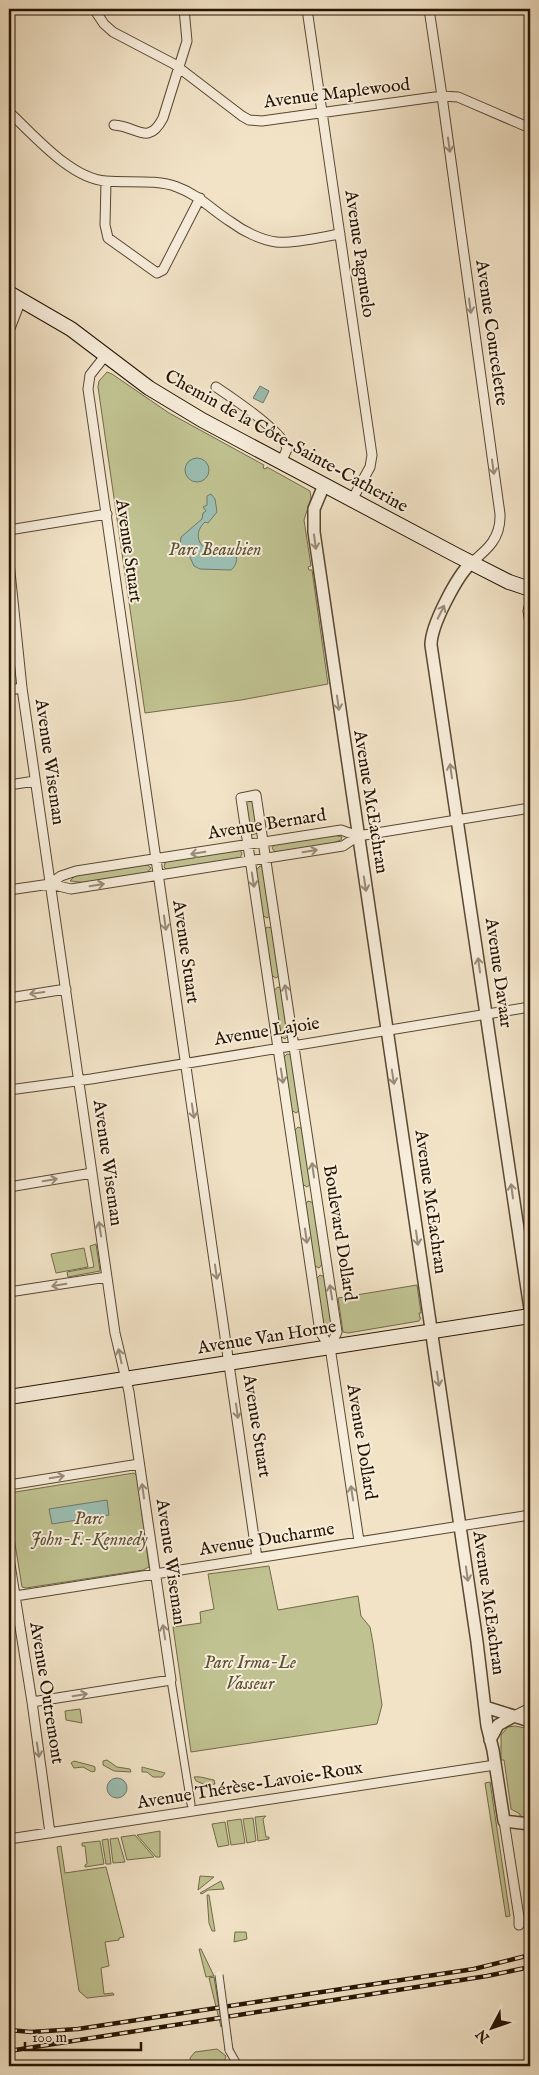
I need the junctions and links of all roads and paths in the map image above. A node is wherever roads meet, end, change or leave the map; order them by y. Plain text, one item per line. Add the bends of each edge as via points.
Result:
1 (12, 9) edge
2 (94, 9) edge
3 (184, 9) edge
4 (308, 9) edge
5 (429, 9) edge
6 (9, 12) edge
7 (179, 67) junction
8 (442, 96) junction
9 (9, 112) edge
10 (323, 114) junction
11 (114, 125) dead end
12 (530, 128) edge
13 (106, 182) junction
14 (200, 198) junction
15 (340, 234) junction
16 (15, 296) edge
17 (9, 331) edge
18 (105, 356) junction
19 (216, 386) dead end
20 (281, 463) junction
21 (324, 485) junction
22 (352, 500) junction
23 (107, 514) junction
24 (9, 530) edge
25 (9, 562) edge
26 (471, 563) junction
27 (530, 589) edge
28 (530, 603) edge
29 (530, 623) edge
30 (22, 688) junction
31 (9, 690) edge
32 (35, 781) junction
33 (9, 785) edge
34 (530, 808) edge
35 (458, 820) junction
36 (358, 836) junction
37 (264, 842) junction
38 (248, 845) junction
39 (266, 858) junction
40 (156, 860) junction
41 (250, 861) junction
42 (158, 875) junction
43 (50, 884) junction
44 (9, 890) edge
45 (66, 989) junction
46 (9, 998) edge
47 (530, 1006) edge
48 (486, 1014) junction
49 (386, 1029) junction
50 (294, 1044) junction
51 (278, 1047) junction
52 (185, 1063) junction
53 (78, 1080) junction
54 (9, 1090) edge
55 (92, 1173) junction
56 (9, 1187) edge
57 (107, 1277) junction
58 (9, 1292) edge
59 (530, 1309) edge
60 (530, 1316) edge
61 (431, 1331) junction
62 (330, 1347) junction
63 (229, 1362) junction
64 (126, 1379) junction
65 (9, 1397) edge
66 (139, 1464) junction
67 (9, 1485) edge
68 (530, 1515) edge
69 (460, 1526) junction
70 (360, 1542) junction
71 (9, 1558) edge
72 (258, 1558) junction
73 (155, 1574) junction
74 (12, 1596) edge
75 (171, 1680) junction
76 (32, 1702) junction
77 (485, 1707) junction
78 (530, 1708) edge
79 (514, 1716) junction
80 (530, 1721) edge
81 (490, 1740) junction
82 (495, 1766) junction
83 (192, 1804) dead end
84 (504, 1821) junction
85 (530, 1824) edge
86 (50, 1833) junction
87 (9, 1839) edge
88 (518, 1925) dead end
89 (219, 1975) dead end
90 (238, 2066) edge

1 - 6 street
2 - 7 street, Avenue Maplewood via 113,32
3 - 7 street via 187,41
4 - 10 street, Avenue Pagnuelo
5 - 8 street, Avenue Courcelette
7 - 10 street, Avenue Maplewood via 234,112 249,120
7 - 11 street via 163,118 154,131 146,134
8 - 10 street, Avenue Maplewood
8 - 12 street, Avenue Maplewood via 458,97
8 -> 26 street, Avenue Courcelette via 500,514 497,537
9 - 13 street via 77,172
10 - 15 street, Avenue Pagnuelo
13 - 14 street via 165,184
13 - 14 street via 105,225 108,238 157,273 163,270
14 - 15 street via 231,223 268,240 283,242
15 - 22 street, Avenue Pagnuelo via 372,455 370,467
16 - 17 street
16 - 18 main road, Chemin de la Côte-Sainte-Catherine via 71,329
18 - 20 main road, Chemin de la Côte-Sainte-Catherine via 178,406
18 - 23 street, Avenue Stuart via 88,384
19 - 20 street via 283,440 287,449
20 - 21 main road, Chemin de la Côte-Sainte-Catherine
21 - 22 main road, Chemin de la Côte-Sainte-Catherine
21 -> 36 street, Avenue McEachran via 314,509 313,523
22 - 26 main road, Chemin de la Côte-Sainte-Catherine
23 - 24 street
23 - 40 street, Avenue Stuart
25 - 30 street, Avenue Wiseman
26 - 27 main road, Chemin de la Côte-Sainte-Catherine
35 -> 26 street, Avenue Davaar via 431,641 439,618 464,570
28 - 29 street
30 - 31 street
30 - 32 street, Avenue Wiseman
32 - 33 street
32 - 43 street, Avenue Wiseman
34 - 35 street
35 - 36 street
48 -> 35 street, Avenue Davaar
36 - 37 street, Avenue Bernard via 341,830
39 -> 36 street, Avenue Bernard via 343,846
36 -> 49 street, Avenue McEachran
37 - 38 street, Avenue Bernard
37 - 38 street, Boulevard Dollard via 256,795 241,798
37 - 39 street, Boulevard Dollard
38 -> 40 street, Avenue Bernard
38 - 41 street, Boulevard Dollard
39 - 41 street, Avenue Bernard
50 -> 39 street, Boulevard Dollard
40 - 42 street, Avenue Stuart
40 - 43 street, Avenue Bernard via 76,871
41 - 42 street, Avenue Bernard
41 -> 51 street, Boulevard Dollard
43 -> 42 street, Avenue Bernard via 71,889
42 -> 52 street, Avenue Stuart
43 - 44 street, Avenue Bernard
43 - 45 street, Avenue Wiseman
45 -> 46 street
45 - 53 street, Avenue Wiseman
47 - 48 street, Avenue Lajoie
48 - 49 street, Avenue Lajoie
59 -> 48 street, Avenue Davaar
49 - 50 street, Avenue Lajoie
49 -> 61 street, Avenue McEachran
50 - 51 street, Avenue Lajoie
62 -> 50 street, Boulevard Dollard via 337,1332
51 - 52 street, Avenue Lajoie
51 -> 62 street, Boulevard Dollard via 320,1332
52 - 53 street, Avenue Lajoie
52 -> 63 street, Avenue Stuart
53 - 54 street, Avenue Lajoie
53 - 55 street, Avenue Wiseman
56 -> 55 street
57 -> 55 street, Avenue Wiseman
57 -> 58 street
64 -> 57 street, Avenue Wiseman
60 - 61 main road, Avenue Van Horne
61 - 62 main road, Avenue Van Horne
61 -> 69 street, Avenue McEachran
62 - 63 main road, Avenue Van Horne
70 -> 62 street, Avenue Dollard
63 - 64 main road, Avenue Van Horne
63 -> 72 street, Avenue Stuart
64 - 65 main road, Avenue Van Horne
64 - 66 street, Avenue Wiseman
67 -> 66 street
73 -> 66 street, Avenue Wiseman
68 - 69 street, Avenue Ducharme
69 - 70 street, Avenue Ducharme
69 -> 77 street, Avenue McEachran
70 - 72 street, Avenue Ducharme
71 - 74 street, Avenue Outremont
72 - 73 street, Avenue Ducharme
73 - 74 street, Avenue Ducharme
75 -> 73 street, Avenue Wiseman
74 - 76 street, Avenue Outremont
76 -> 75 street
75 - 83 street, Avenue Wiseman
76 -> 86 street, Avenue Outremont
77 - 79 street
77 - 81 street, Avenue McEachran
78 - 79 street
79 - 80 street
79 - 81 street via 498,1725
81 - 82 street, Avenue McEachran
82 - 84 street, Avenue McEachran
82 - 86 street, Avenue Thérèse-Lavoie-Roux
84 - 85 street
84 - 88 street, Avenue McEachran
86 - 87 street, Avenue Thérèse-Lavoie-Roux
89 - 90 street, bridge via 229,2050

